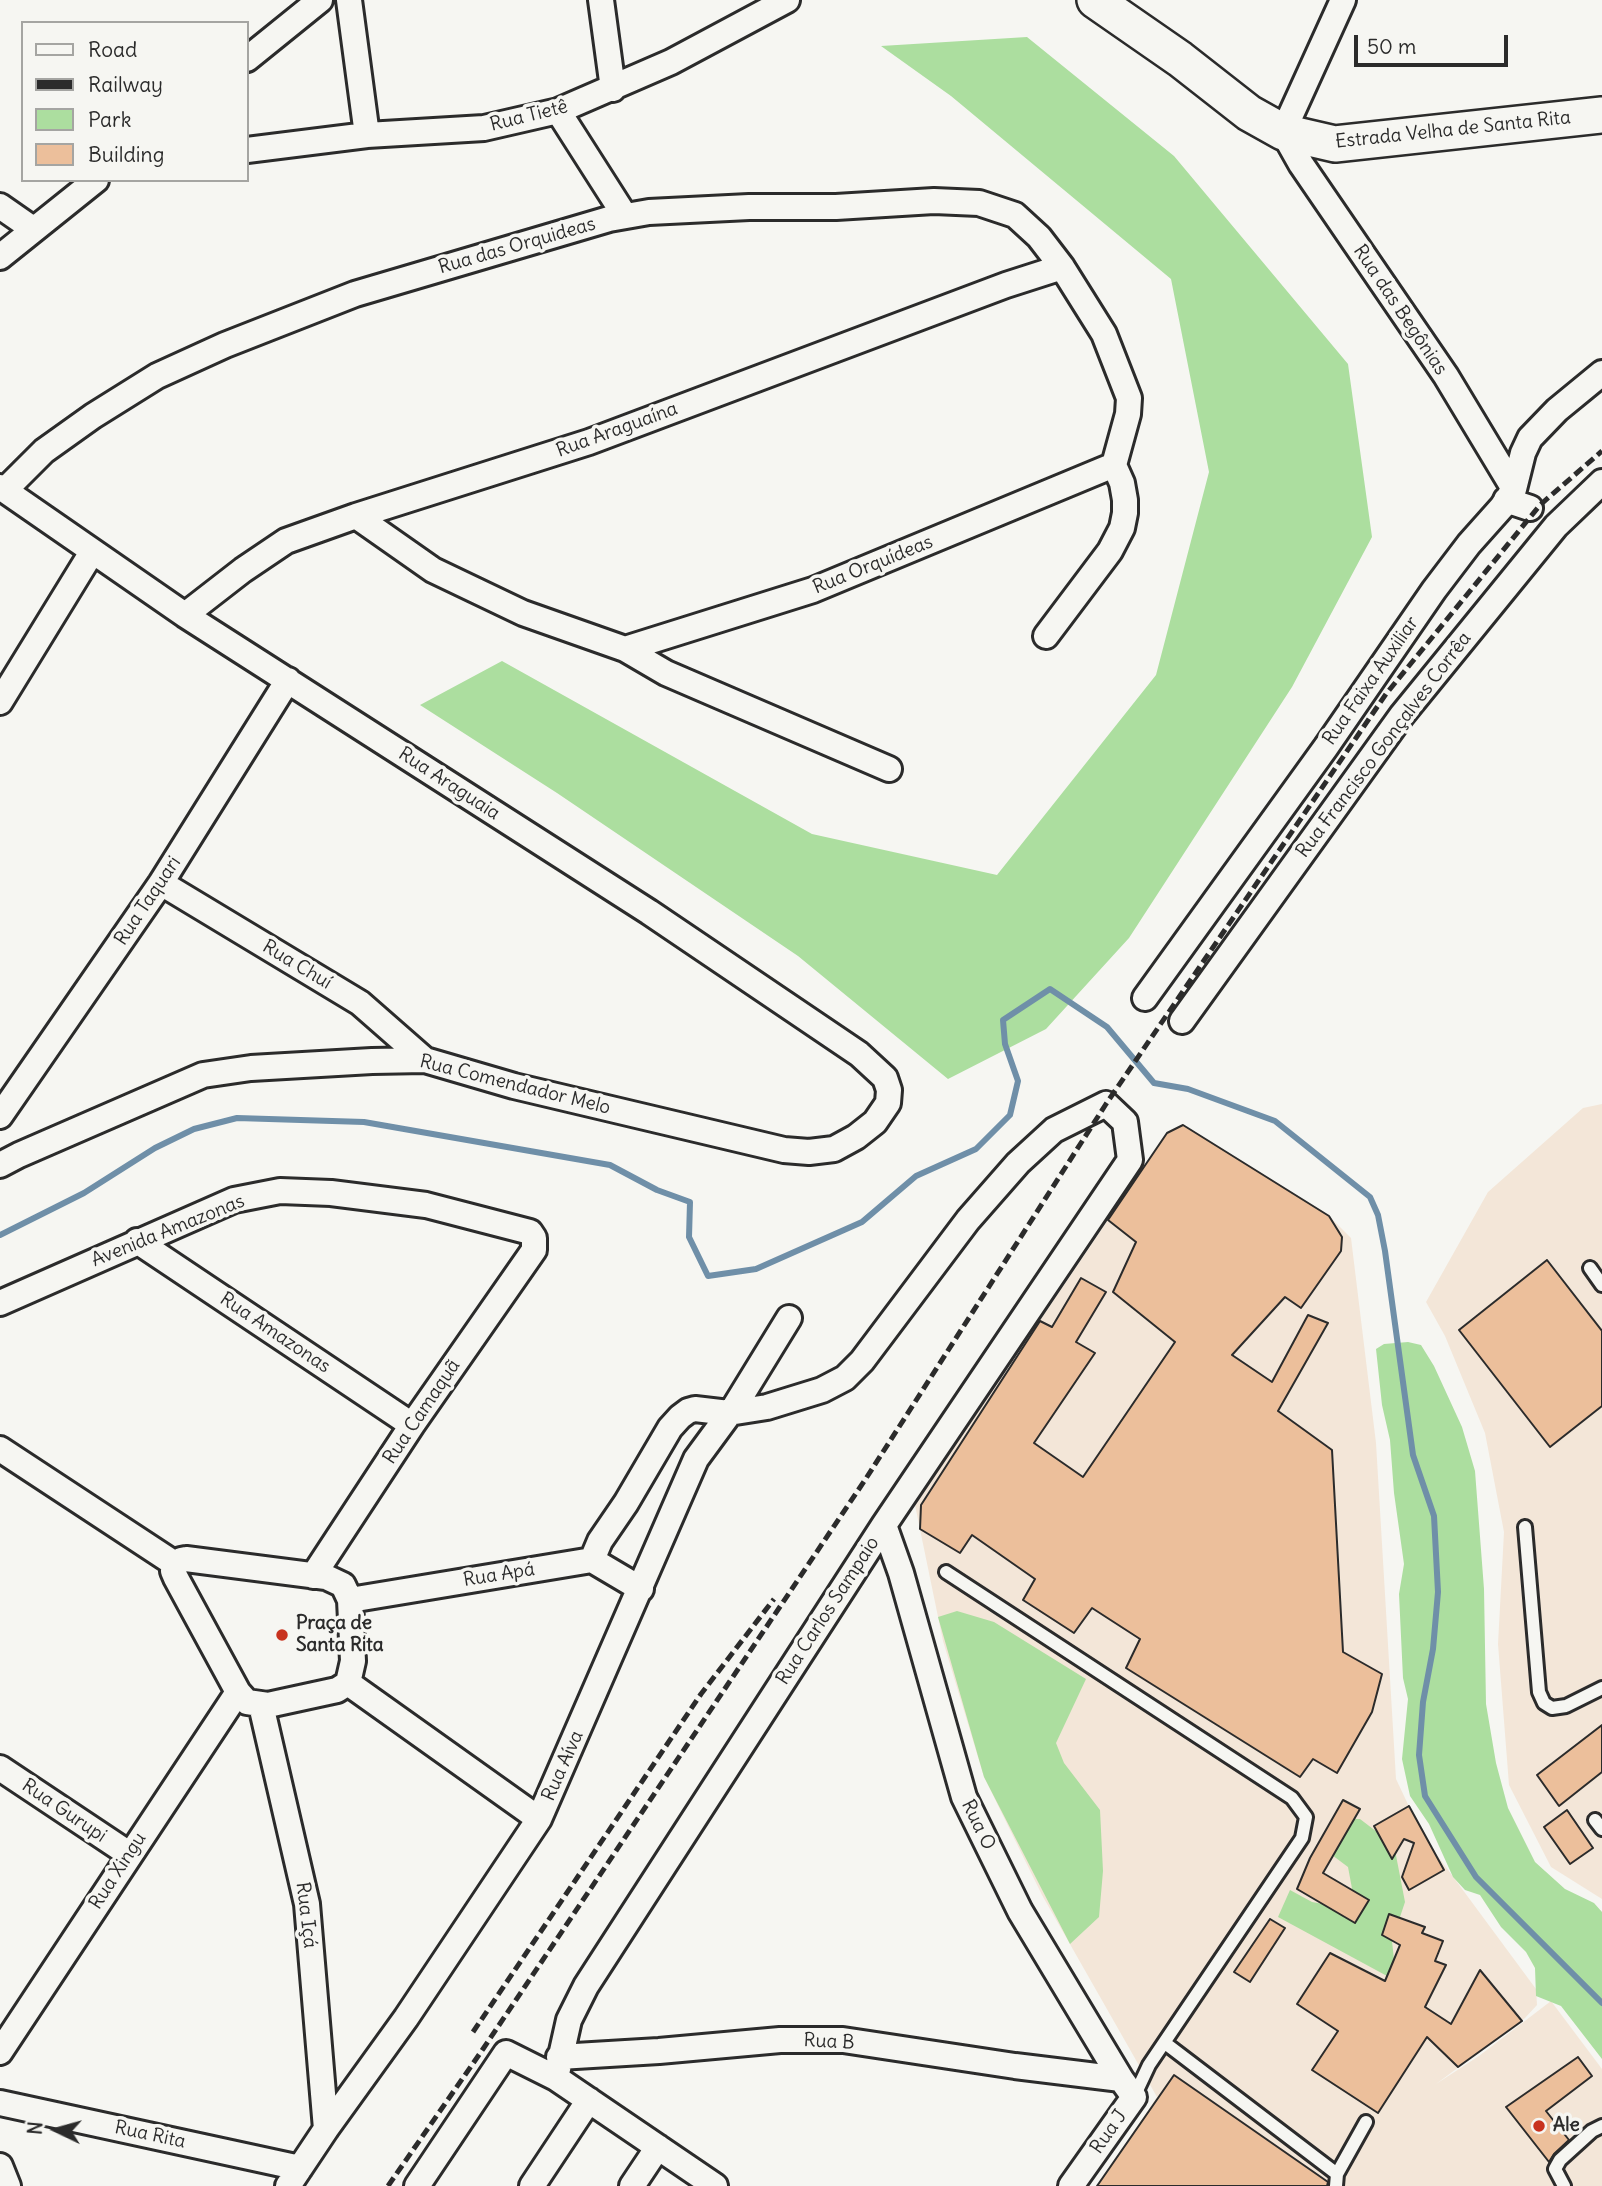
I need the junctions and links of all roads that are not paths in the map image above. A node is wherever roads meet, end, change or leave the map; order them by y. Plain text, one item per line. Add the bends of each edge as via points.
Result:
1 (320, 0) edge
2 (349, 0) edge
3 (601, 0) edge
4 (787, 0) edge
5 (1095, 0) edge
6 (1343, 0) edge
7 (248, 58) edge
8 (613, 89) junction
9 (558, 111) junction
10 (1602, 115) edge
11 (1283, 132) junction
12 (367, 135) junction
13 (248, 150) edge
14 (99, 182) edge
15 (0, 206) edge
16 (625, 216) junction
17 (33, 229) junction
18 (0, 257) edge
19 (1062, 267) junction
20 (1602, 373) edge
21 (1114, 465) junction
22 (1602, 482) edge
23 (2, 489) edge
24 (1510, 494) junction
25 (1530, 508) dead end
26 (356, 516) junction
27 (92, 552) junction
28 (185, 615) junction
29 (1046, 636) dead end
30 (625, 649) junction
31 (288, 680) junction
32 (0, 702) edge
33 (889, 769) dead end
34 (161, 883) junction
35 (1145, 998) dead end
36 (1182, 1021) dead end
37 (425, 1060) junction
38 (889, 1090) joint
39 (0, 1116) edge
40 (6, 1153) edge
41 (137, 1241) junction
42 (534, 1250) joint
43 (1590, 1268) dead end
44 (1602, 1285) edge
45 (0, 1303) edge
46 (789, 1318) dead end
47 (729, 1413) junction
48 (412, 1425) junction
49 (0, 1449) edge
50 (884, 1525) junction
51 (1525, 1527) dead end
52 (592, 1560) junction
53 (175, 1564) junction
54 (946, 1572) dead end
55 (313, 1576) junction
56 (641, 1589) junction
57 (350, 1600) junction
58 (348, 1683) junction
59 (1602, 1688) edge
60 (238, 1692) junction
61 (261, 1705) junction
62 (0, 1768) edge
63 (539, 1819) junction
64 (129, 1854) junction
65 (1165, 2043) junction
66 (0, 2052) edge
67 (558, 2068) junction
68 (1117, 2084) junction
69 (589, 2100) junction
70 (0, 2102) edge
71 (1366, 2122) dead end
72 (1602, 2126) edge
73 (326, 2129) junction
74 (658, 2147) junction
75 (0, 2166) edge
76 (294, 2177) edge
77 (1336, 2180) edge
78 (8, 2186) edge
79 (417, 2186) edge
80 (532, 2186) edge
81 (632, 2186) edge
82 (715, 2186) edge
83 (1071, 2186) edge
84 (1564, 2186) edge

1 - 7 street
2 - 12 street
3 - 8 street
4 - 8 street, Rua Tietê
5 - 11 main road, Estrada Velha de Santa Rita via 1249,113
6 - 11 street
8 - 9 street, Rua Tietê
9 - 12 street, Rua Tietê via 484,128
9 - 16 street
10 - 11 main road, Estrada Velha de Santa Rita via 1335,144
11 - 24 street, Rua das Begônias via 1446,376
12 - 13 street, Rua Tietê
14 - 17 street
15 - 17 street
16 - 19 street, Rua das Orquideas via 963,201 1015,215 1040,237
16 - 23 street, Rua das Orquideas via 355,294 225,345 157,376 93,416
17 - 18 street
19 - 21 street, Rua das Orquideas via 1104,334 1129,398
19 - 26 street, Rua Araguaína via 589,442
20 - 24 street, Rua Faixa Auxiliar via 1530,438
21 - 29 street via 1125,500 1122,528
21 - 30 street, Rua Orquídeas via 813,590
22 - 36 street, Rua Francisco Gonçalves Corrêa via 1556,526 1402,715
23 - 27 street, Rua Araguaia
24 - 25 street
24 - 35 street, Rua Faixa Auxiliar via 1434,590
26 - 28 street, Rua Araguaína via 286,541
26 - 30 street via 433,570 523,612
27 - 28 street, Rua Araguaia
27 - 32 street
28 - 31 street, Rua Araguaia
30 - 33 street via 666,673
31 - 34 street, Rua Taquari
31 - 38 street, Rua Araguaia via 649,912 859,1054 885,1078
34 - 37 street, Rua Chuí via 360,1003
34 - 39 street, Rua Taquari
37 - 38 street, Rua Comendador Melo via 514,1086 784,1150 809,1152 834,1149 856,1138 875,1122 888,1103
37 - 40 street, Rua Comendador Melo via 251,1068 203,1075
41 - 42 street, Avenida Amazonas via 234,1200 279,1191 426,1205 530,1232
41 - 45 street, Avenida Amazonas
41 - 48 street, Rua Amazonas
42 - 48 street, Rua Camaquã
43 - 44 lane
46 - 47 street, Rua Aíva
47 - 50 street, Rua Carlos Sampaio via 822,1390 854,1370 968,1220 1018,1163 1054,1130 1105,1104 1125,1122 1130,1160
47 - 52 street via 695,1409 680,1417
47 - 56 street, Rua Aíva via 696,1460
48 - 55 street, Rua Camaquã
49 - 53 street
50 - 67 street, Rua Carlos Sampaio via 586,1986 569,2020
50 - 68 street, Rua O via 964,1797 1020,1911
51 - 59 lane via 1539,1692 1544,1703 1552,1708 1566,1706
52 - 56 street
52 - 57 street, Rua Apá
53 - 55 street via 186,1559
53 - 60 street via 176,1578
54 - 65 lane via 1292,1798 1306,1817 1302,1838
55 - 57 street via 337,1581
56 - 63 street, Rua Aíva
57 - 58 street via 353,1661
58 - 61 street via 337,1690
58 - 63 street
60 - 61 street via 247,1702
60 - 64 street, Rua Xingu
61 - 73 street, Rua Içá via 307,1904
62 - 64 street, Rua Gurupi
63 - 73 street, Rua Aíva
64 - 66 street, Rua Xingu
65 - 68 lane via 1149,2066
65 - 77 lane
67 - 68 street, Rua B via 659,2051 780,2039 842,2040
67 - 69 street
67 - 79 street via 506,2053
68 - 83 street, Rua J
69 - 74 street
69 - 80 street
70 - 76 street, Rua Rita
71 - 77 lane
72 - 84 lane via 1560,2160 1555,2169
73 - 76 street, Rua Aíva
74 - 81 street
74 - 82 street
75 - 78 street

